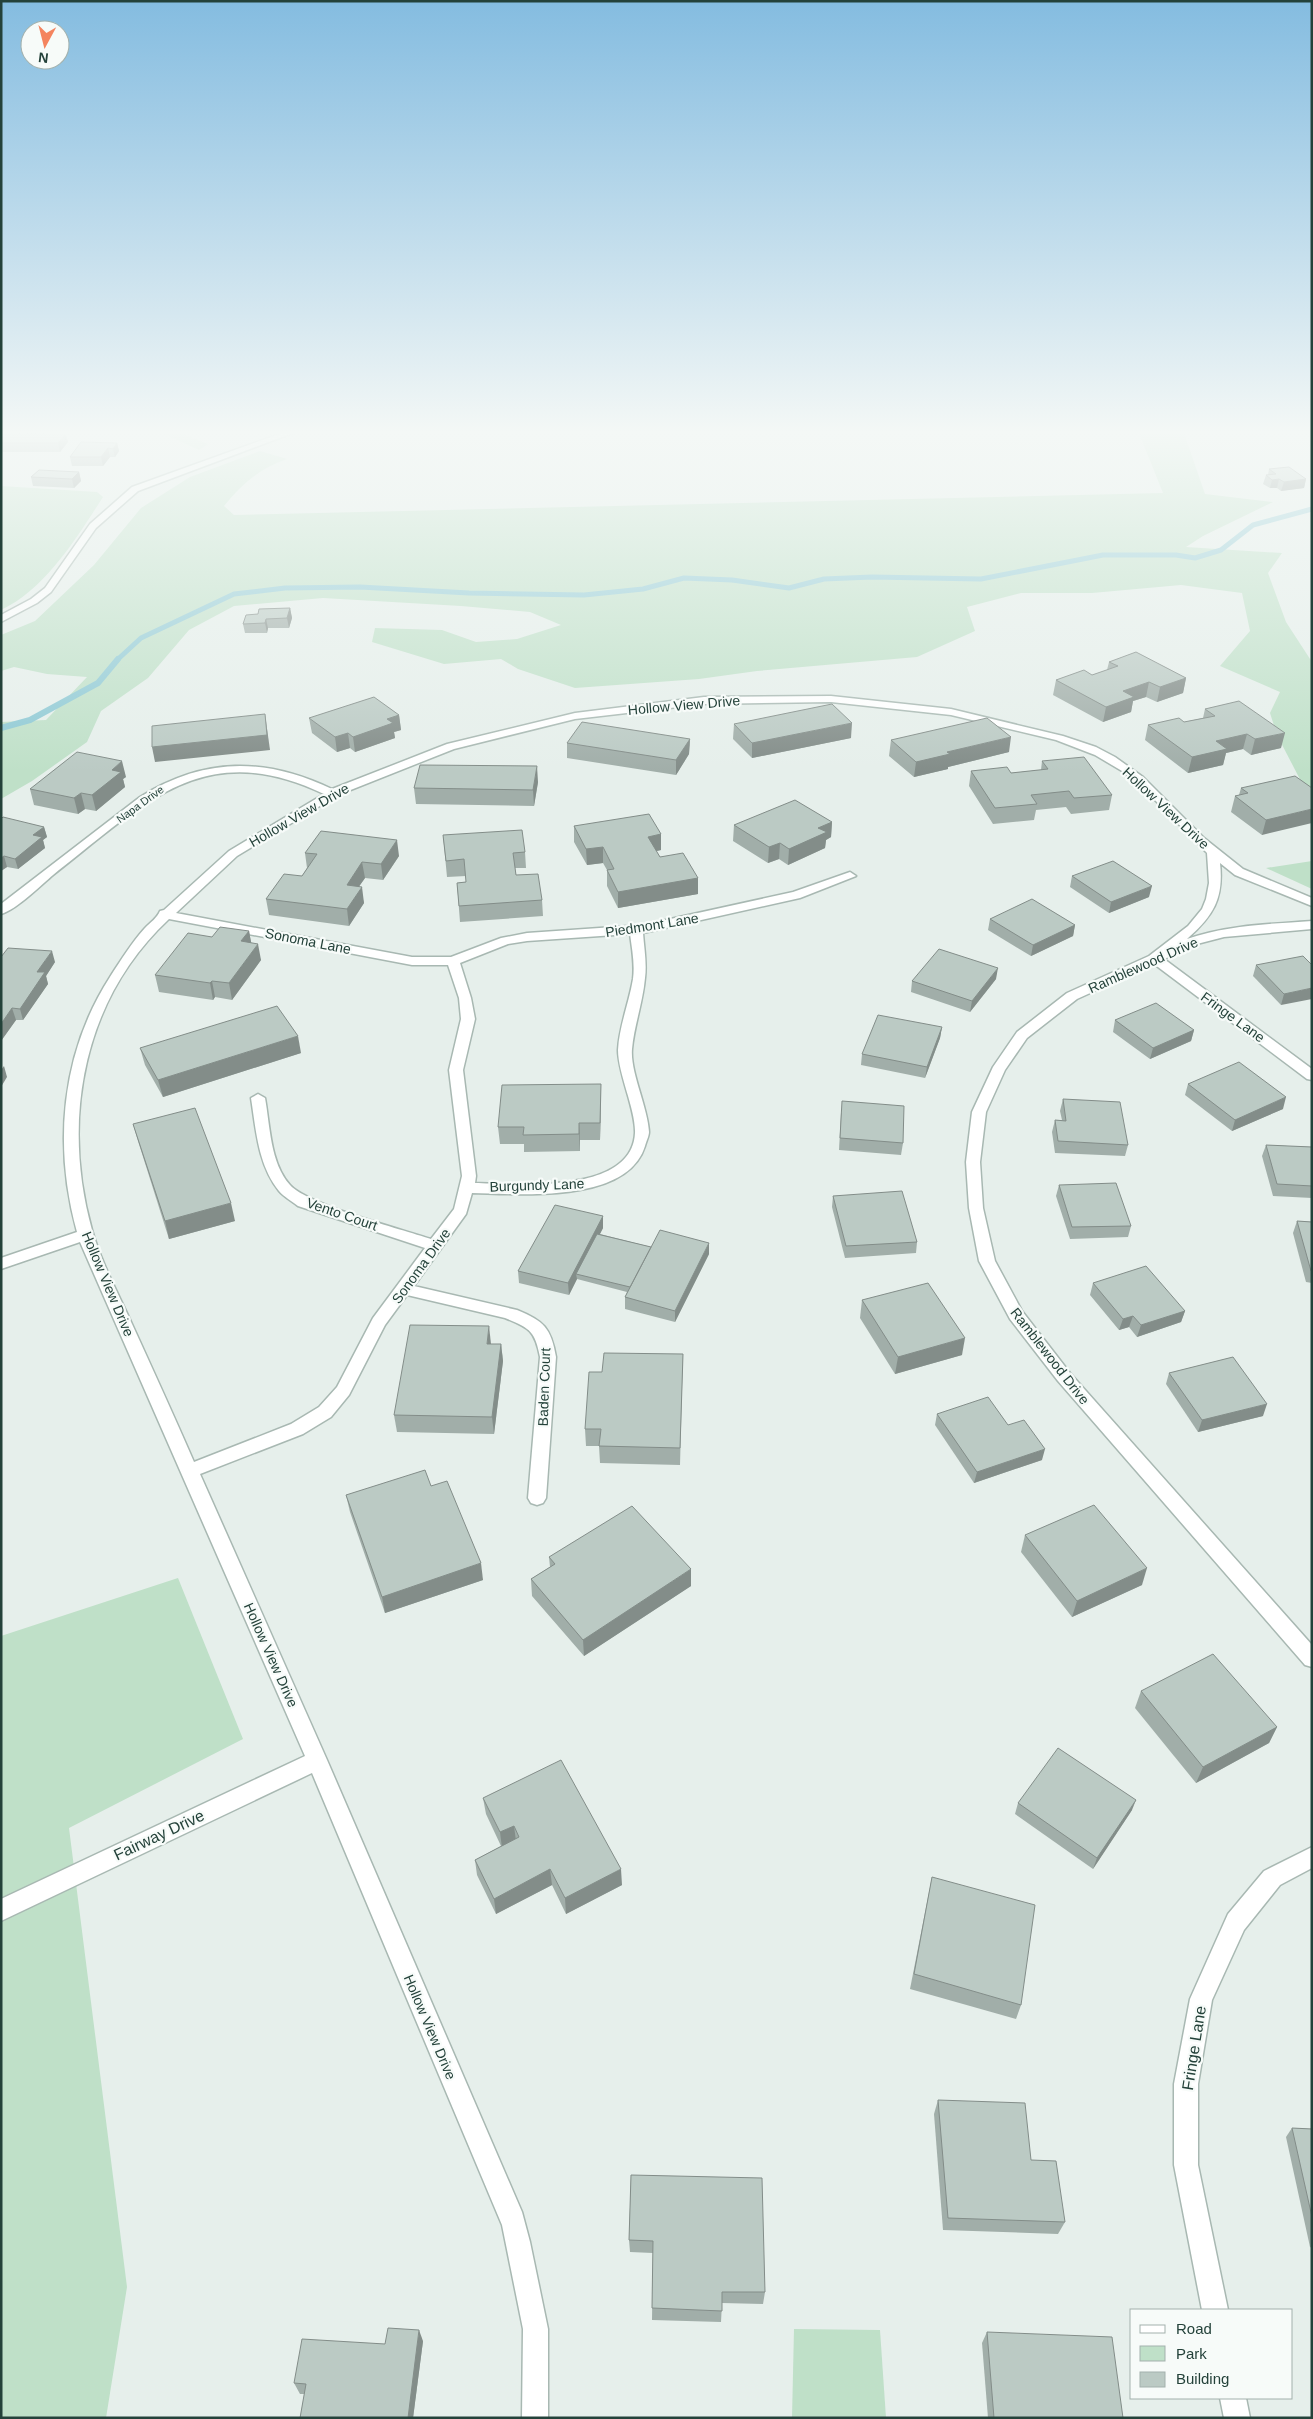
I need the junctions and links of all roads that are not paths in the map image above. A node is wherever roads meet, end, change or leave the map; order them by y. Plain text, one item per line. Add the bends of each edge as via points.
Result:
1 (79, 546) edge
2 (1, 620) edge
3 (334, 794) junction
4 (1213, 852) junction
5 (850, 876) dead end
6 (1312, 902) edge
7 (1, 910) edge
8 (164, 914) junction
9 (1312, 925) edge
10 (636, 930) junction
11 (1154, 958) junction
12 (453, 961) junction
13 (1312, 1076) edge
14 (258, 1098) dead end
15 (468, 1188) junction
16 (85, 1235) junction
17 (435, 1246) junction
18 (1, 1264) edge
19 (404, 1289) junction
20 (190, 1471) junction
21 (537, 1498) dead end
22 (1312, 1659) edge
23 (318, 1760) junction
24 (1312, 1857) edge
25 (1, 1910) edge
26 (1215, 2309) edge
27 (1233, 2399) edge
28 (535, 2418) edge
29 (1237, 2418) edge

1 - 2 street via 48,590
3 - 4 street, Hollow View Drive via 375,773 429,753 552,720 704,701 786,699 857,702 939,710 1003,722 1064,739 1114,760
3 - 7 street, Napa Drive via 291,776 271,772 222,770 164,785
3 - 8 street, Hollow View Drive via 259,836 202,877
4 - 6 street, Hollow View Drive via 1239,872
4 - 11 street, Hollow View Drive via 1215,889 1200,921
5 - 10 street, Piedmont Lane via 739,910
8 - 12 street, Sonoma Lane via 412,961
8 - 16 street, Hollow View Drive via 126,959 106,991 92,1019 75,1075 71,1140
9 - 11 street, Ramblewood Drive via 1223,933
10 - 12 street, Piedmont Lane via 527,937 505,941
10 - 15 street, Burgundy Lane via 639,979 625,1051 642,1133 642,1143 633,1159 608,1179 588,1184
11 - 13 street, Fringe Lane
11 - 22 street, Ramblewood Drive via 1072,996 1022,1035 998,1070 980,1112 973,1162 976,1208 987,1261 1016,1315 1064,1377
12 - 15 street, Sonoma Drive via 468,1019 456,1070
14 - 17 street, Vento Court via 267,1152 285,1189 303,1202
15 - 17 street, Sonoma Drive via 461,1210
16 - 18 street
16 - 20 street, Hollow View Drive
17 - 19 street, Sonoma Drive
19 - 20 street, Sonoma Drive via 380,1322 343,1391 326,1412 297,1429
19 - 21 street, Baden Court via 519,1316 537,1327 546,1340 548,1357
20 - 23 street, Hollow View Drive
23 - 25 street, Fairway Drive
23 - 28 street, Hollow View Drive via 513,2224 536,2332
24 - 26 street, Fringe Lane via 1272,1878 1236,1922 1201,1999 1186,2084 1186,2165
27 - 29 street

